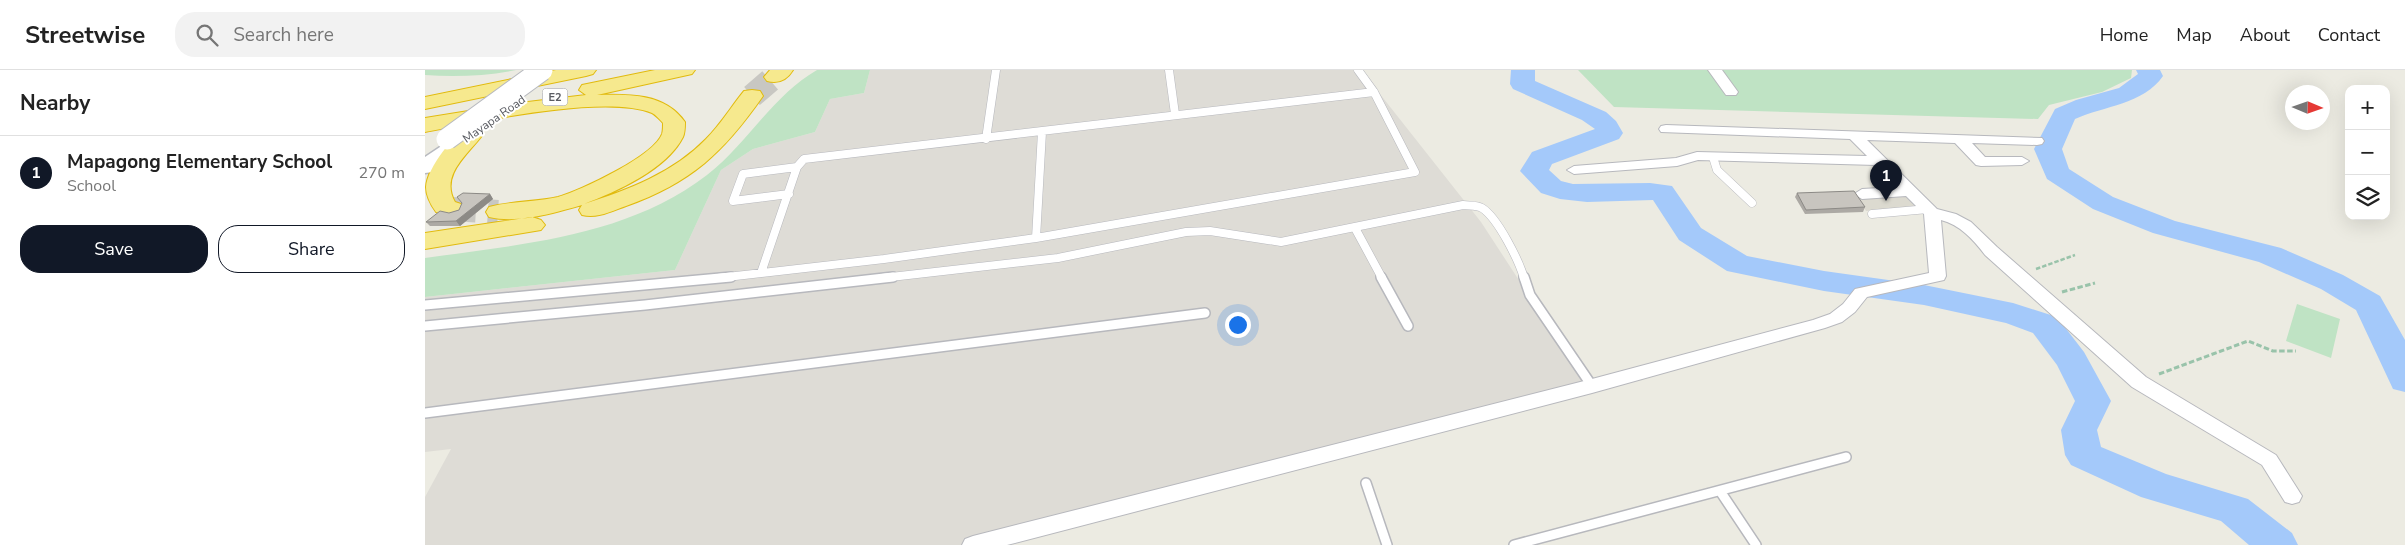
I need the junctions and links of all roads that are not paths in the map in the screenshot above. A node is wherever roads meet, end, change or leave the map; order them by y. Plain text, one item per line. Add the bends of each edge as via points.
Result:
1 (562, 70) edge
2 (586, 70) edge
3 (685, 70) edge
4 (996, 70) edge
5 (1169, 70) edge
6 (1358, 70) edge
7 (1715, 70) edge
8 (539, 75) edge
9 (425, 85) edge
10 (1374, 92) junction
11 (1731, 92) dead end
12 (752, 96) tunnel mouth
13 (425, 103) edge
14 (1175, 114) junction
15 (425, 125) edge
16 (1666, 129) dead end
17 (1042, 132) junction
18 (473, 133) junction
19 (1856, 137) junction
20 (986, 139) junction
21 (1960, 140) junction
22 (2037, 141) dead end
23 (425, 155) edge
24 (1713, 157) junction
25 (2022, 161) dead end
26 (1881, 162) junction
27 (425, 167) edge
28 (797, 167) junction
29 (1574, 170) dead end
30 (1911, 192) junction
31 (789, 194) junction
32 (1862, 194) dead end
33 (1752, 203) dead end
34 (441, 207) edge
35 (1930, 211) junction
36 (498, 212) tunnel mouth
37 (1872, 214) dead end
38 (1355, 228) junction
39 (425, 229) edge
40 (473, 233) junction
41 (1036, 238) junction
42 (425, 241) edge
43 (761, 273) junction
44 (425, 305) edge
45 (1205, 313) dead end
46 (425, 326) edge
47 (1408, 326) dead end
48 (1593, 386) junction
49 (425, 413) edge
50 (1846, 457) dead end
51 (1367, 484) dead end
52 (1720, 491) junction
53 (2292, 496) dead end
54 (973, 545) edge
55 (1387, 545) edge
56 (1514, 545) edge
57 (1756, 545) edge

1 - 18 main road, Mayapa Road
2 - 8 highway, E2
3 - 15 highway, E2
4 - 20 lane
5 - 14 lane
6 - 10 lane
7 - 11 street
8 - 9 highway
8 - 13 highway, E2
8 - 23 main road, Mayapa Road, bridge
10 - 14 lane
10 - 41 lane via 1415,172
12 - 40 highway via 696,160 651,188 560,219
14 - 17 lane
15 - 36 highway via 529,108 616,101 655,106 673,120 673,135 665,146 619,180 555,205
16 - 19 street
17 - 20 lane
17 - 41 lane
18 - 27 main road, Mayapa Road
18 - 34 highway via 438,180
19 - 21 street
19 - 26 street
20 - 28 lane via 804,159
21 - 22 street
21 - 25 street via 1981,162
24 - 26 street
24 - 29 street
24 - 33 lane via 1717,170
26 - 30 street
28 - 31 lane
28 - 31 lane via 743,174 733,201
30 - 32 street
30 - 35 street
31 - 43 lane
35 - 37 lane
35 - 48 street via 1938,276 1861,293 1836,318 1819,324
35 - 53 street via 1964,222 2139,382 2269,460
38 - 46 lane via 1281,242 1210,231 1187,232 1058,258 645,305
38 - 47 lane
38 - 48 lane via 1463,205 1481,207 1491,216 1520,265 1530,295
39 - 40 highway
40 - 42 highway
41 - 43 lane
43 - 44 lane
45 - 49 lane
48 - 54 street
50 - 52 lane
51 - 55 lane
52 - 56 lane
52 - 57 lane

